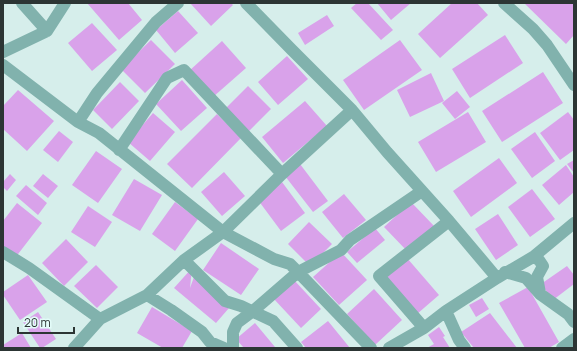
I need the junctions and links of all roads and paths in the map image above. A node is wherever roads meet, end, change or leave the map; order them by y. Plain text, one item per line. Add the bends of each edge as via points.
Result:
1 (22, 3) edge
2 (65, 3) edge
3 (178, 3) edge
4 (246, 3) edge
5 (504, 3) edge
6 (47, 31) junction
7 (3, 52) edge
8 (3, 65) edge
9 (573, 82) edge
10 (352, 110) junction
11 (78, 122) junction
12 (119, 150) junction
13 (282, 174) junction
14 (422, 191) junction
15 (449, 221) junction
16 (574, 223) edge
17 (223, 232) junction
18 (3, 252) edge
19 (533, 257) junction
20 (184, 260) junction
21 (298, 272) junction
22 (501, 275) junction
23 (540, 294) junction
24 (147, 296) junction
25 (253, 311) junction
26 (446, 311) junction
27 (100, 319) junction
28 (574, 322) edge
29 (424, 328) junction
30 (574, 339) edge
31 (74, 348) edge
32 (224, 348) edge
33 (233, 348) edge
34 (297, 348) edge
35 (370, 348) edge
36 (389, 348) edge
37 (465, 348) edge
38 (562, 348) edge

1 - 6 street
2 - 6 street
3 - 11 street via 156,22 97,93
4 - 10 street
5 - 9 street via 547,45
6 - 7 street
8 - 11 street
10 - 13 street
10 - 14 street
11 - 12 street via 99,133
12 - 13 street via 167,78 184,70
12 - 17 street
13 - 17 street
14 - 15 street
14 - 21 street via 350,240 341,250
15 - 22 street
15 - 29 street via 379,276
16 - 19 street
17 - 20 street
17 - 21 street via 274,259 290,264
18 - 27 street
19 - 22 street
19 - 23 street via 543,266 537,277
20 - 24 street
20 - 25 street via 225,301
21 - 25 street
21 - 35 street
22 - 23 street via 526,278
22 - 26 street
23 - 28 street via 568,314
24 - 27 street
24 - 32 street via 202,332 210,342
25 - 33 street via 237,323 233,332
25 - 34 street via 272,321
26 - 29 street
26 - 37 street
27 - 31 street
29 - 36 street
30 - 38 street

